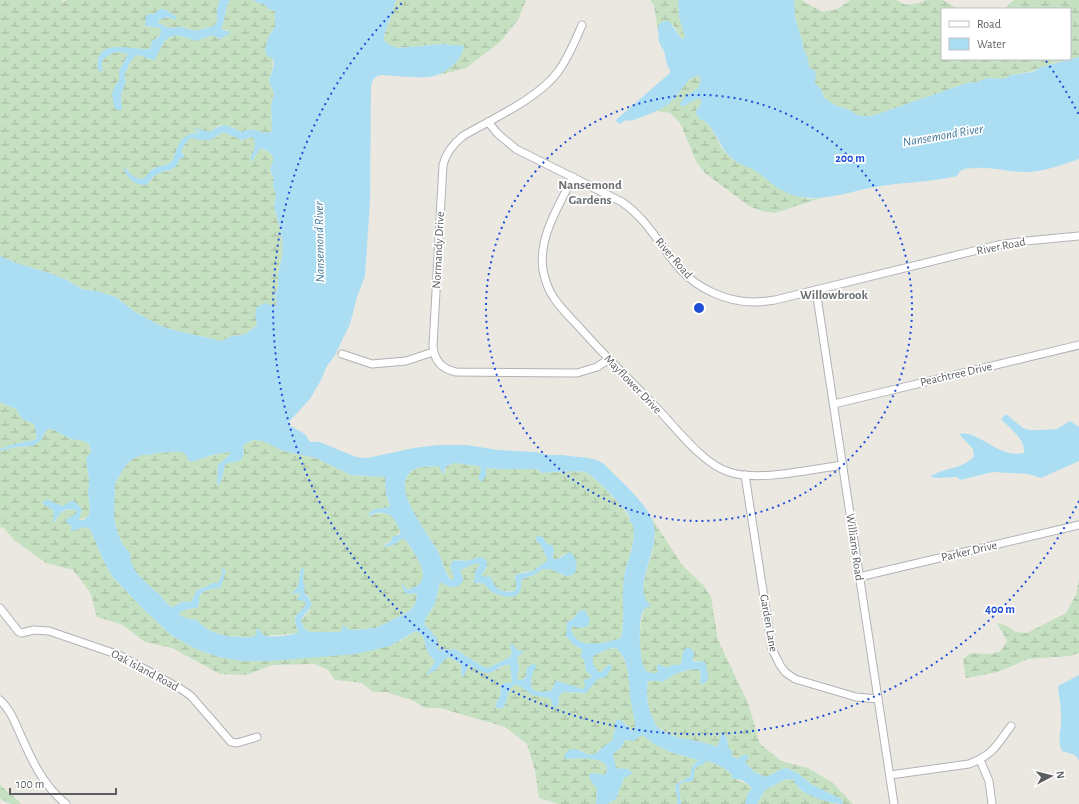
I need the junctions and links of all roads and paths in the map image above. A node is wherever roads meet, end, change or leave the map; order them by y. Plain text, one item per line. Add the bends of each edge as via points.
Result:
1 (582, 25) dead end
2 (488, 122) junction
3 (573, 177) junction
4 (1079, 236) edge
5 (816, 290) junction
6 (1079, 345) edge
7 (433, 352) junction
8 (342, 354) dead end
9 (609, 359) junction
10 (834, 404) junction
11 (843, 464) junction
12 (745, 475) junction
13 (1079, 525) edge
14 (859, 577) junction
15 (0, 608) edge
16 (878, 699) junction
17 (0, 700) edge
18 (1011, 726) dead end
19 (257, 737) dead end
20 (980, 760) junction
21 (890, 776) junction
22 (66, 804) edge
23 (894, 804) edge
24 (992, 804) edge

1 - 2 street, Normandy Drive via 563,64 552,78 540,90
2 - 3 street, River Road via 516,148
2 - 7 street, Normandy Drive via 455,142 448,150 444,161
3 - 5 street, River Road via 633,210 680,268 712,292 737,300 756,302
3 - 9 street, Mayflower Drive via 543,244 544,278 554,299
4 - 5 street, River Road via 998,245
5 - 10 street, Williams Road
6 - 10 street, Peachtree Drive
7 - 8 street via 406,361 372,364
7 - 9 street via 440,364 456,372 577,373 597,367
9 - 12 street, Mayflower Drive via 709,461 729,472
10 - 11 street, Williams Road
11 - 12 street, Mayflower Drive via 769,476
11 - 14 street, Williams Road
12 - 16 street, Garden Lane via 772,649 780,665 785,672 795,678 856,697
13 - 14 street, Parker Drive
14 - 16 street, Williams Road
15 - 19 street, Oak Island Road via 21,633 42,630 56,632 118,655 180,689 200,705 231,742 237,743
16 - 21 street, Williams Road
17 - 22 street via 10,712 42,779
18 - 20 street via 993,750
20 - 21 street via 969,764
20 - 24 street via 989,781
21 - 23 street, Williams Road

